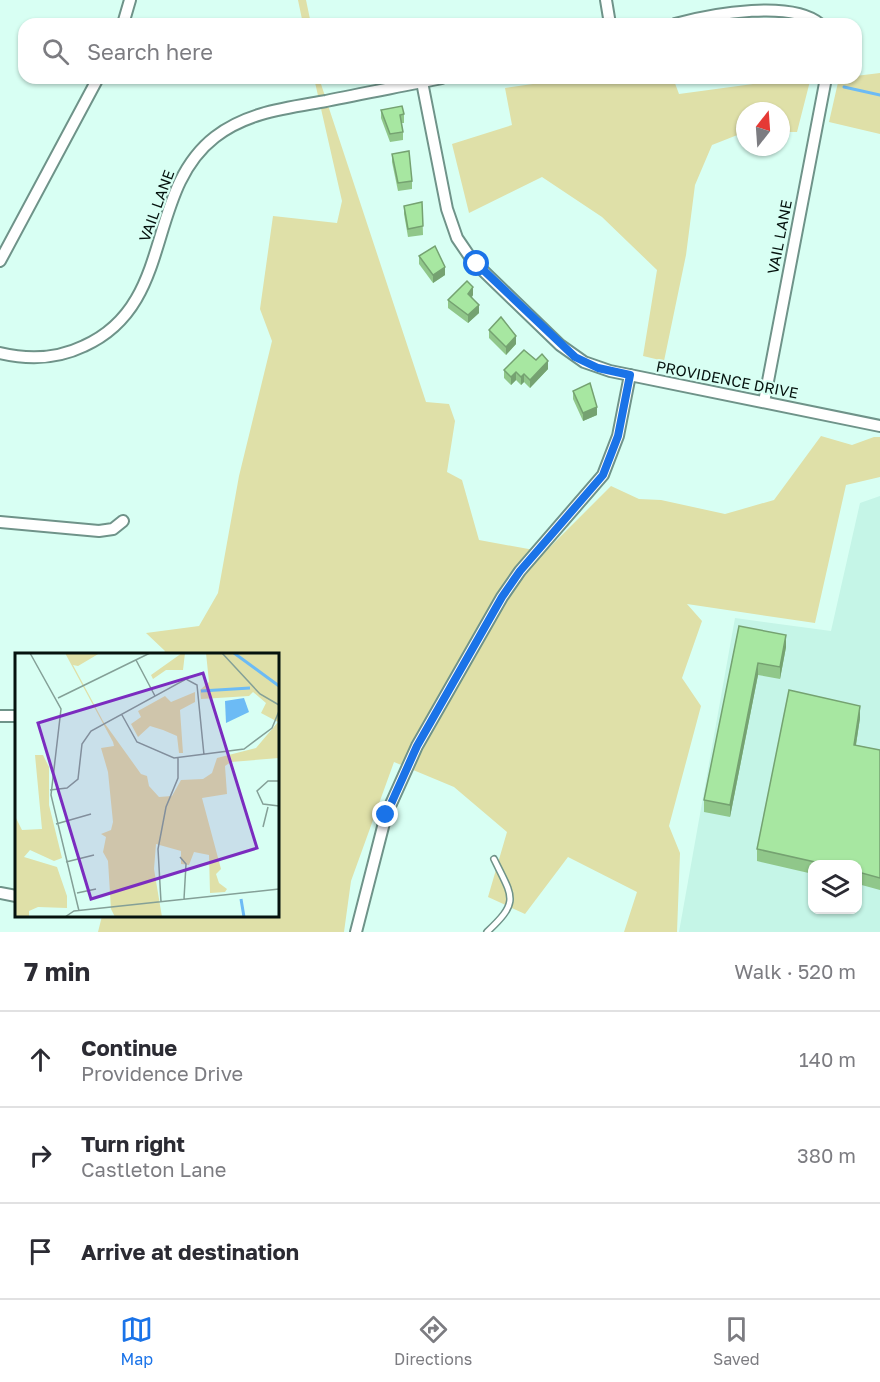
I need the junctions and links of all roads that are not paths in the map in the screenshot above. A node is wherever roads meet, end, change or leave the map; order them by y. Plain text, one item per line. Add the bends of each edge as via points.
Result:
1 (130, 0) edge
2 (606, 0) edge
3 (125, 18) edge
4 (609, 18) edge
5 (699, 18) edge
6 (814, 18) edge
7 (95, 84) edge
8 (412, 84) edge
9 (422, 84) edge
10 (825, 84) edge
11 (0, 261) edge
12 (0, 353) edge
13 (630, 375) junction
14 (764, 402) junction
15 (880, 426) edge
16 (123, 521) dead end
17 (0, 522) edge
18 (494, 859) dead end
19 (0, 893) edge
20 (15, 896) edge
21 (356, 932) edge
22 (487, 932) edge

1 - 3 street
2 - 4 street
5 - 6 street via 774,2 799,6
7 - 11 street
8 - 12 street, VAIL LANE via 259,114 227,128 200,151 181,179 148,278 120,322 94,342 58,355 21,357
9 - 13 street, PROVIDENCE DRIVE via 447,209 457,238 472,260 575,357 598,368
10 - 14 street, VAIL LANE
13 - 14 street, PROVIDENCE DRIVE
13 - 21 street via 618,436 603,475 502,597 417,746 386,815
14 - 15 street, PROVIDENCE DRIVE
16 - 17 street via 99,531
18 - 22 lane via 511,901 508,911
19 - 20 street

